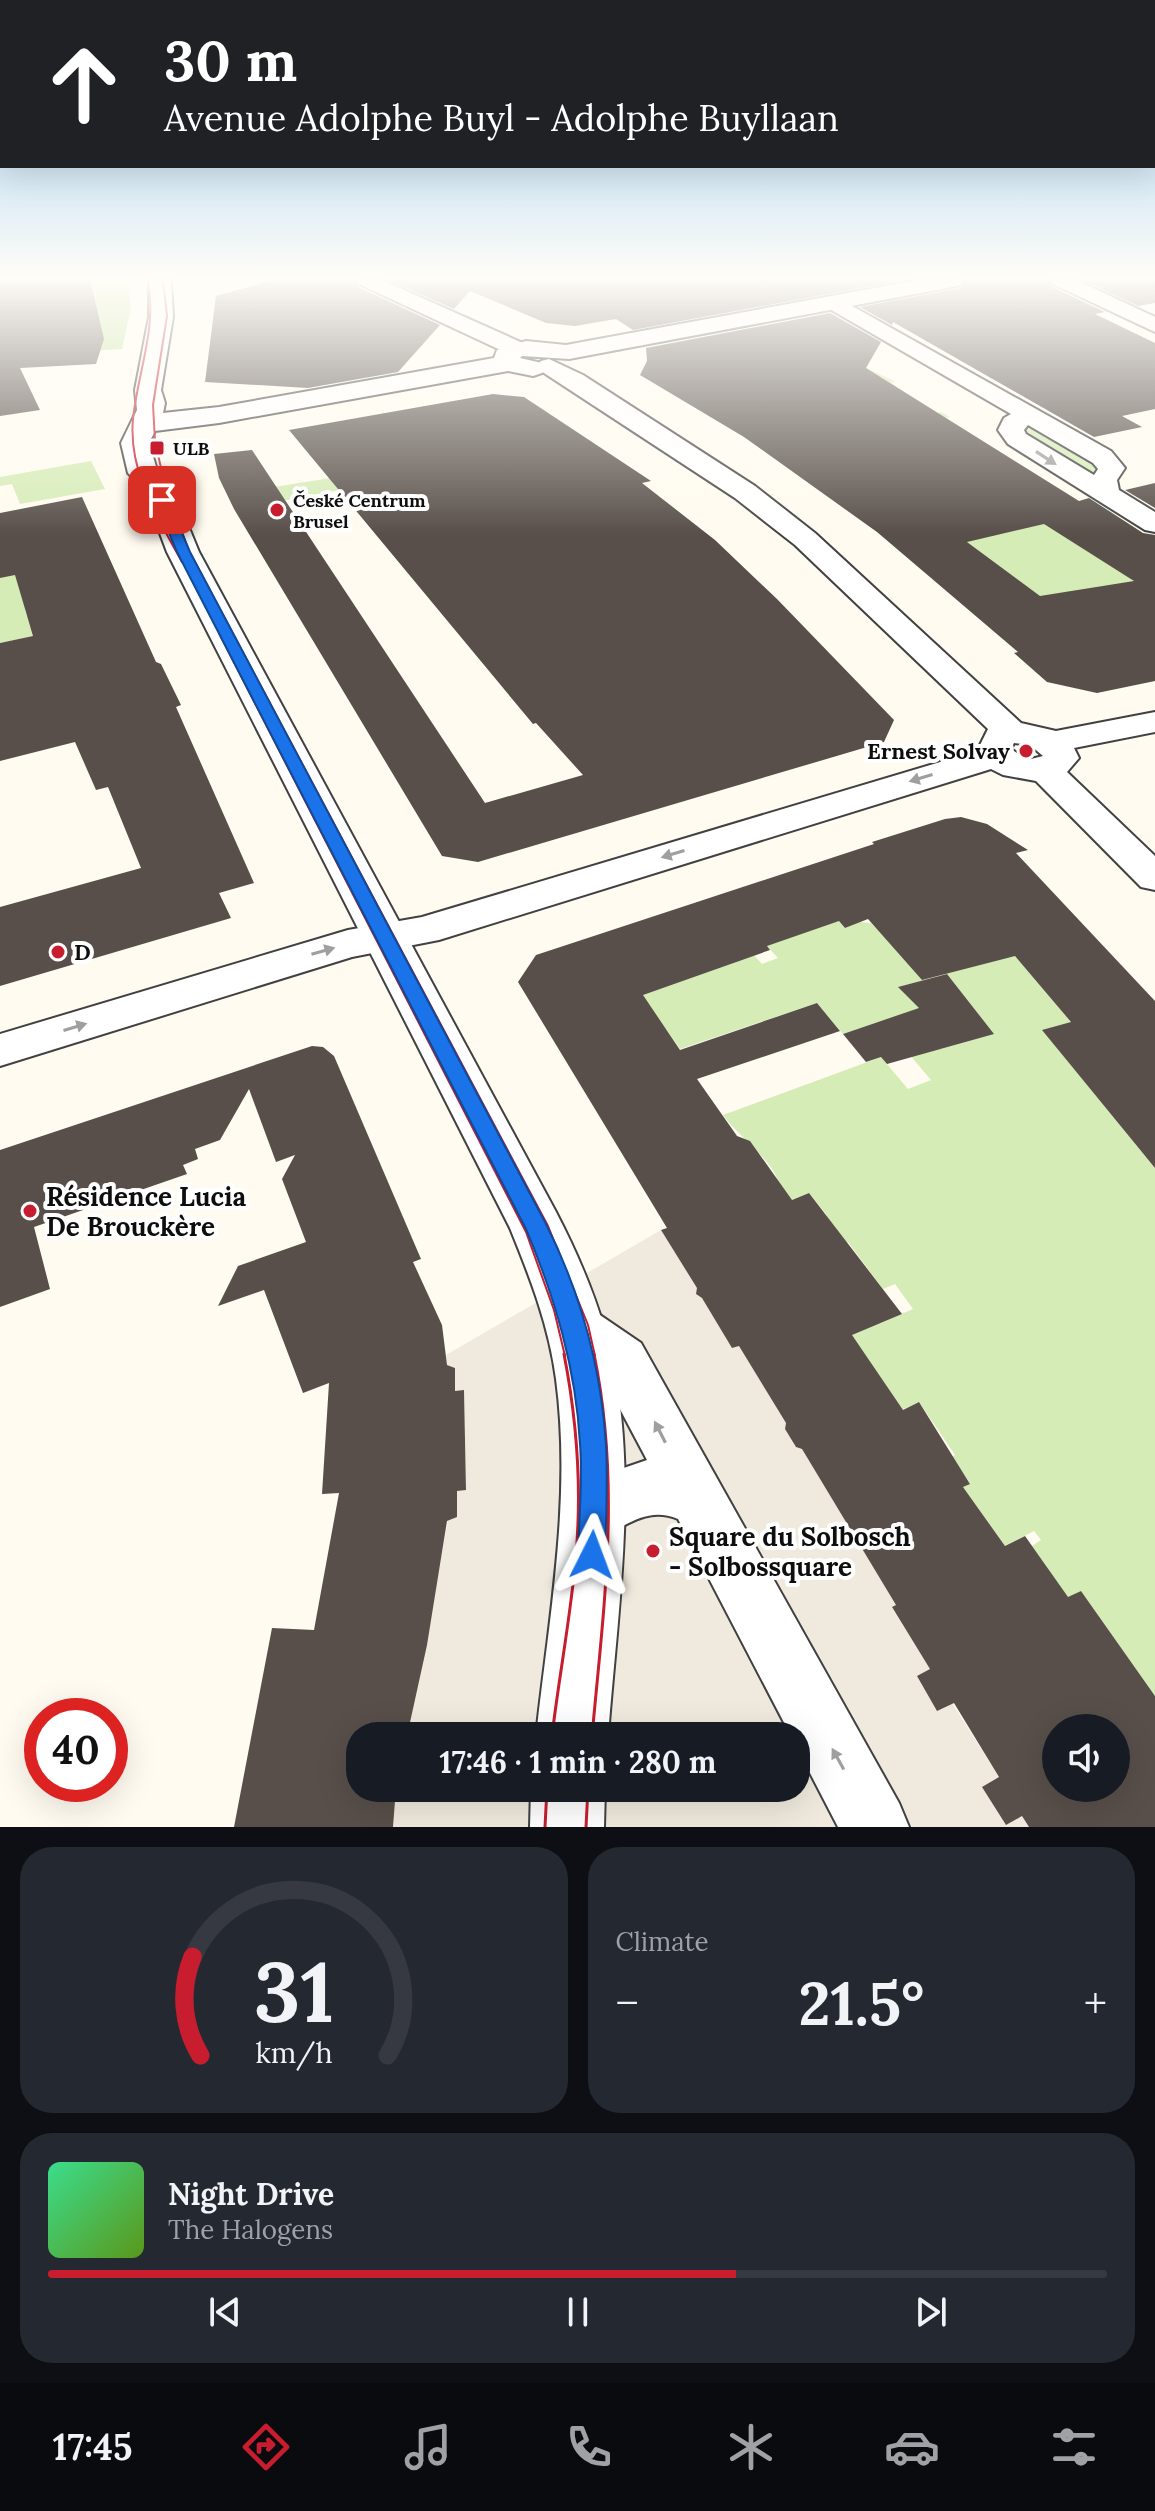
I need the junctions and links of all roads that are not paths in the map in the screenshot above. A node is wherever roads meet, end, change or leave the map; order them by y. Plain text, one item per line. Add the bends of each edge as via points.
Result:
1 (152, 365) edge
2 (467, 365) edge
3 (559, 365) edge
4 (943, 365) edge
5 (143, 424) junction
6 (1155, 524) edge
7 (1155, 722) edge
8 (1004, 745) junction
9 (1048, 756) junction
10 (1155, 878) edge
11 (385, 937) junction
12 (0, 1050) edge
13 (575, 1327) junction
14 (696, 1499) junction
15 (594, 1513) junction
16 (573, 1722) edge
17 (568, 1802) edge
18 (567, 1827) edge
19 (875, 1827) edge

1 - 5 street via 150,413
2 - 5 street via 219,415
3 - 8 street via 805,539 993,719
4 - 6 street via 1028,415 1013,423 1017,439
5 - 11 street via 135,443 143,473 156,484 183,552
7 - 9 street
8 - 9 street via 1026,733
8 -> 11 street via 425,930
9 - 10 street
12 -> 11 street via 282,963
11 - 13 street via 537,1228
14 -> 13 street via 622,1360
13 - 15 street via 592,1432
14 - 15 street via 658,1484 628,1493
19 -> 14 street
15 - 16 street
17 - 18 street

